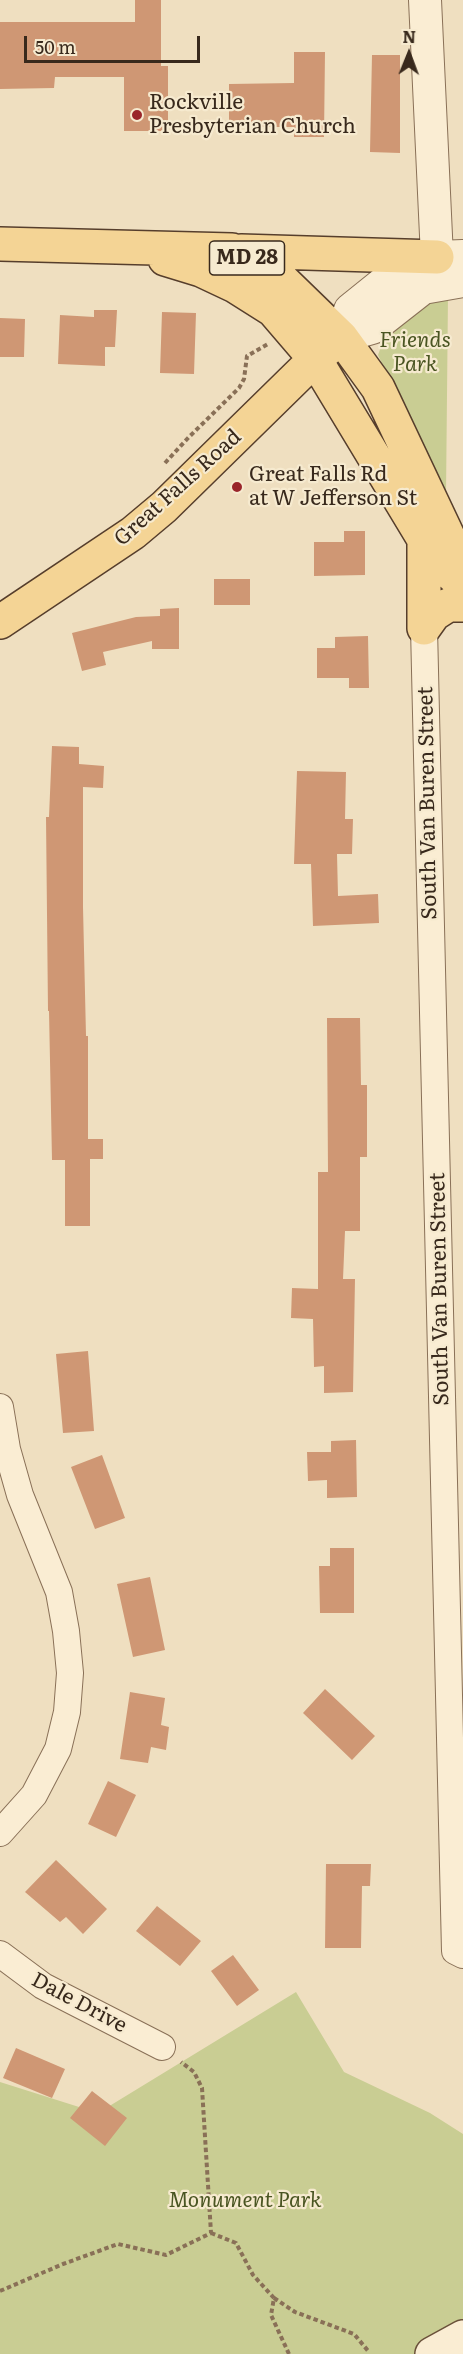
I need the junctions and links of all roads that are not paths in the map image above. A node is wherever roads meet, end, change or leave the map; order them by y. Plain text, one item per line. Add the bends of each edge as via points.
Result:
1 (425, 0) edge
2 (0, 244) edge
3 (126, 246) junction
4 (232, 250) junction
5 (450, 257) edge
6 (463, 281) edge
7 (341, 337) junction
8 (315, 358) junction
9 (424, 540) junction
10 (463, 568) edge
11 (463, 584) edge
12 (463, 605) edge
13 (0, 621) edge
14 (424, 628) junction
15 (0, 1407) edge
16 (0, 1833) edge
17 (459, 1953) edge
18 (0, 1954) edge
19 (162, 2047) road end
20 (463, 2337) edge
21 (432, 2354) edge

1 - 5 street
2 - 3 main road, MD 28
3 - 4 main road, MD 28
3 - 8 main road, MD 28 via 201,270 235,286 273,310
4 - 5 main road
4 - 7 main road, MD 28 via 274,272
5 - 7 street via 409,266 387,281 350,310
6 - 7 street via 423,288 372,328
7 - 8 main road, Great Falls Road
7 - 10 main road, MD 28 via 378,388
8 - 9 main road, MD 28
8 - 13 main road, Great Falls Road via 133,533
9 - 11 main road, MD 28 via 437,561
9 - 14 main road
12 - 14 main road via 448,605 434,614
14 - 17 street, South Van Buren Street
15 - 16 street via 20,1495 59,1592 70,1673 67,1712 58,1749 34,1795
18 - 19 street, Dale Drive via 43,1986
20 - 21 main road

